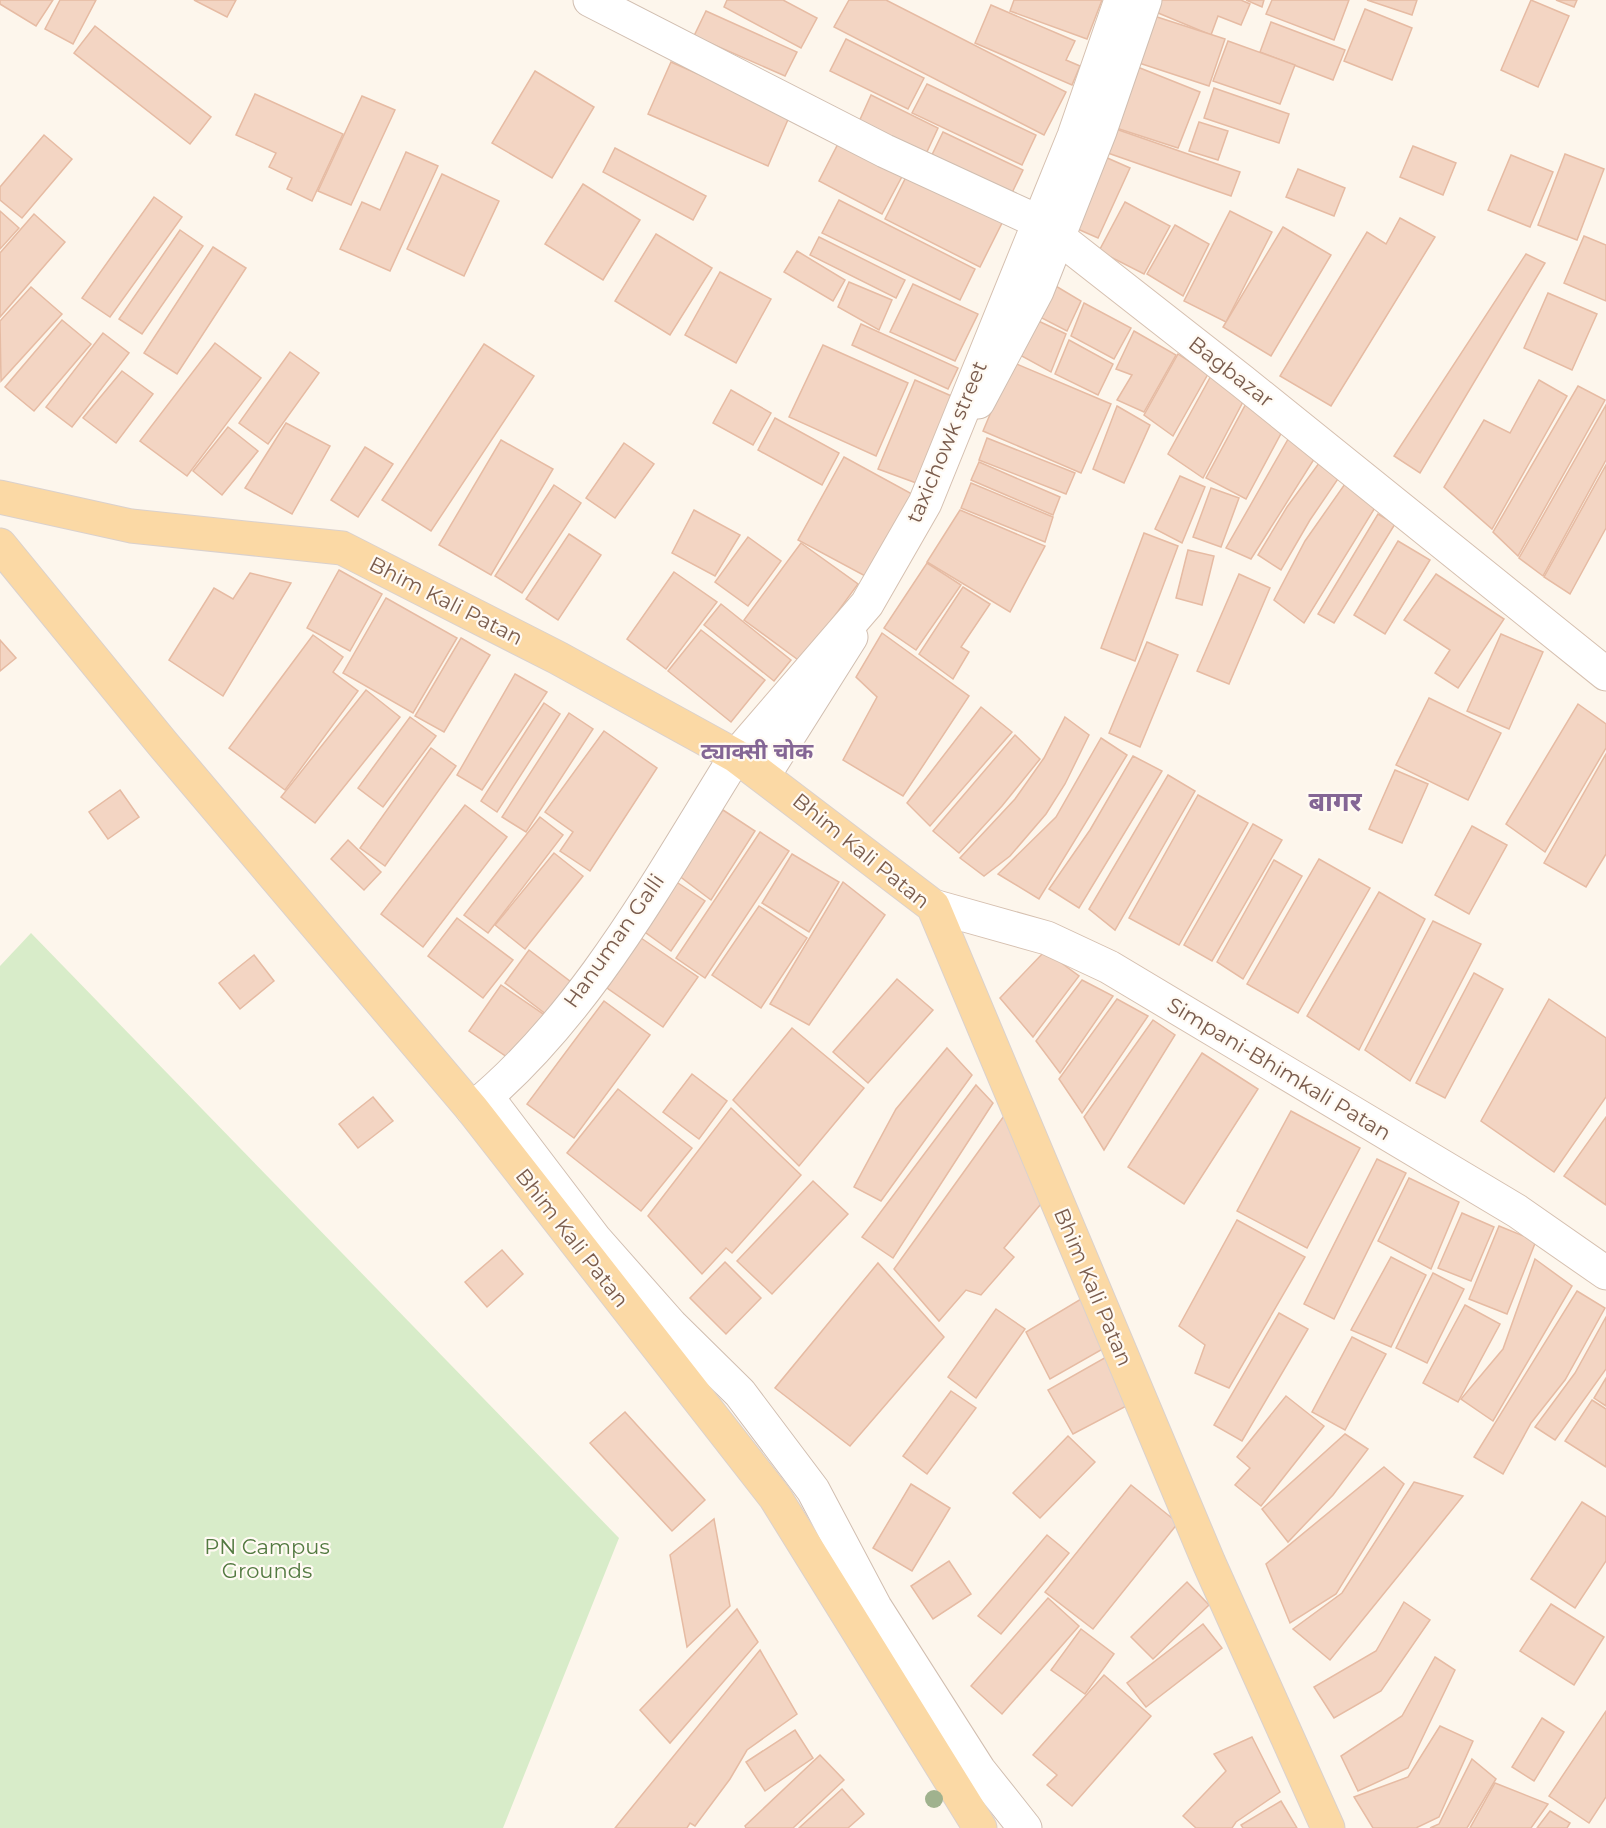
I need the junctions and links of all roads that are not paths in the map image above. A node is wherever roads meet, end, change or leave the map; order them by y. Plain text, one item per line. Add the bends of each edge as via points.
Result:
1 (590, 0) edge
2 (1121, 0) edge
3 (1145, 0) edge
4 (1048, 230) junction
5 (0, 496) edge
6 (0, 545) edge
7 (1606, 674) edge
8 (736, 756) junction
9 (764, 775) junction
10 (933, 906) junction
11 (479, 1103) junction
12 (1606, 1273) edge
13 (980, 1828) edge
14 (1025, 1828) edge
15 (1328, 1828) edge

1 - 4 street, Bagbazar
2 - 4 street via 1074,136
3 - 4 street via 1100,131
4 - 7 street, Bagbazar
4 - 8 street, taxichowk street via 925,503 867,604
4 - 9 street via 1037,291 927,505 866,613
5 - 8 main road, Bhim Kali Patan via 131,526 342,548 548,653
6 - 11 main road, Bhim Kali Patan via 162,743
8 - 9 main road, Bhim Kali Patan
8 - 11 street, Hanuman Galli via 621,939 542,1042 502,1085
9 - 10 main road, Bhim Kali Patan
10 - 12 street, Simpani-Bhimkali Patan via 1047,938 1109,967 1517,1211
10 - 15 main road, Bhim Kali Patan via 1209,1563
11 - 13 main road, Bhim Kali Patan via 775,1497
11 - 14 street via 671,1325 740,1393 813,1490 875,1607 979,1770

